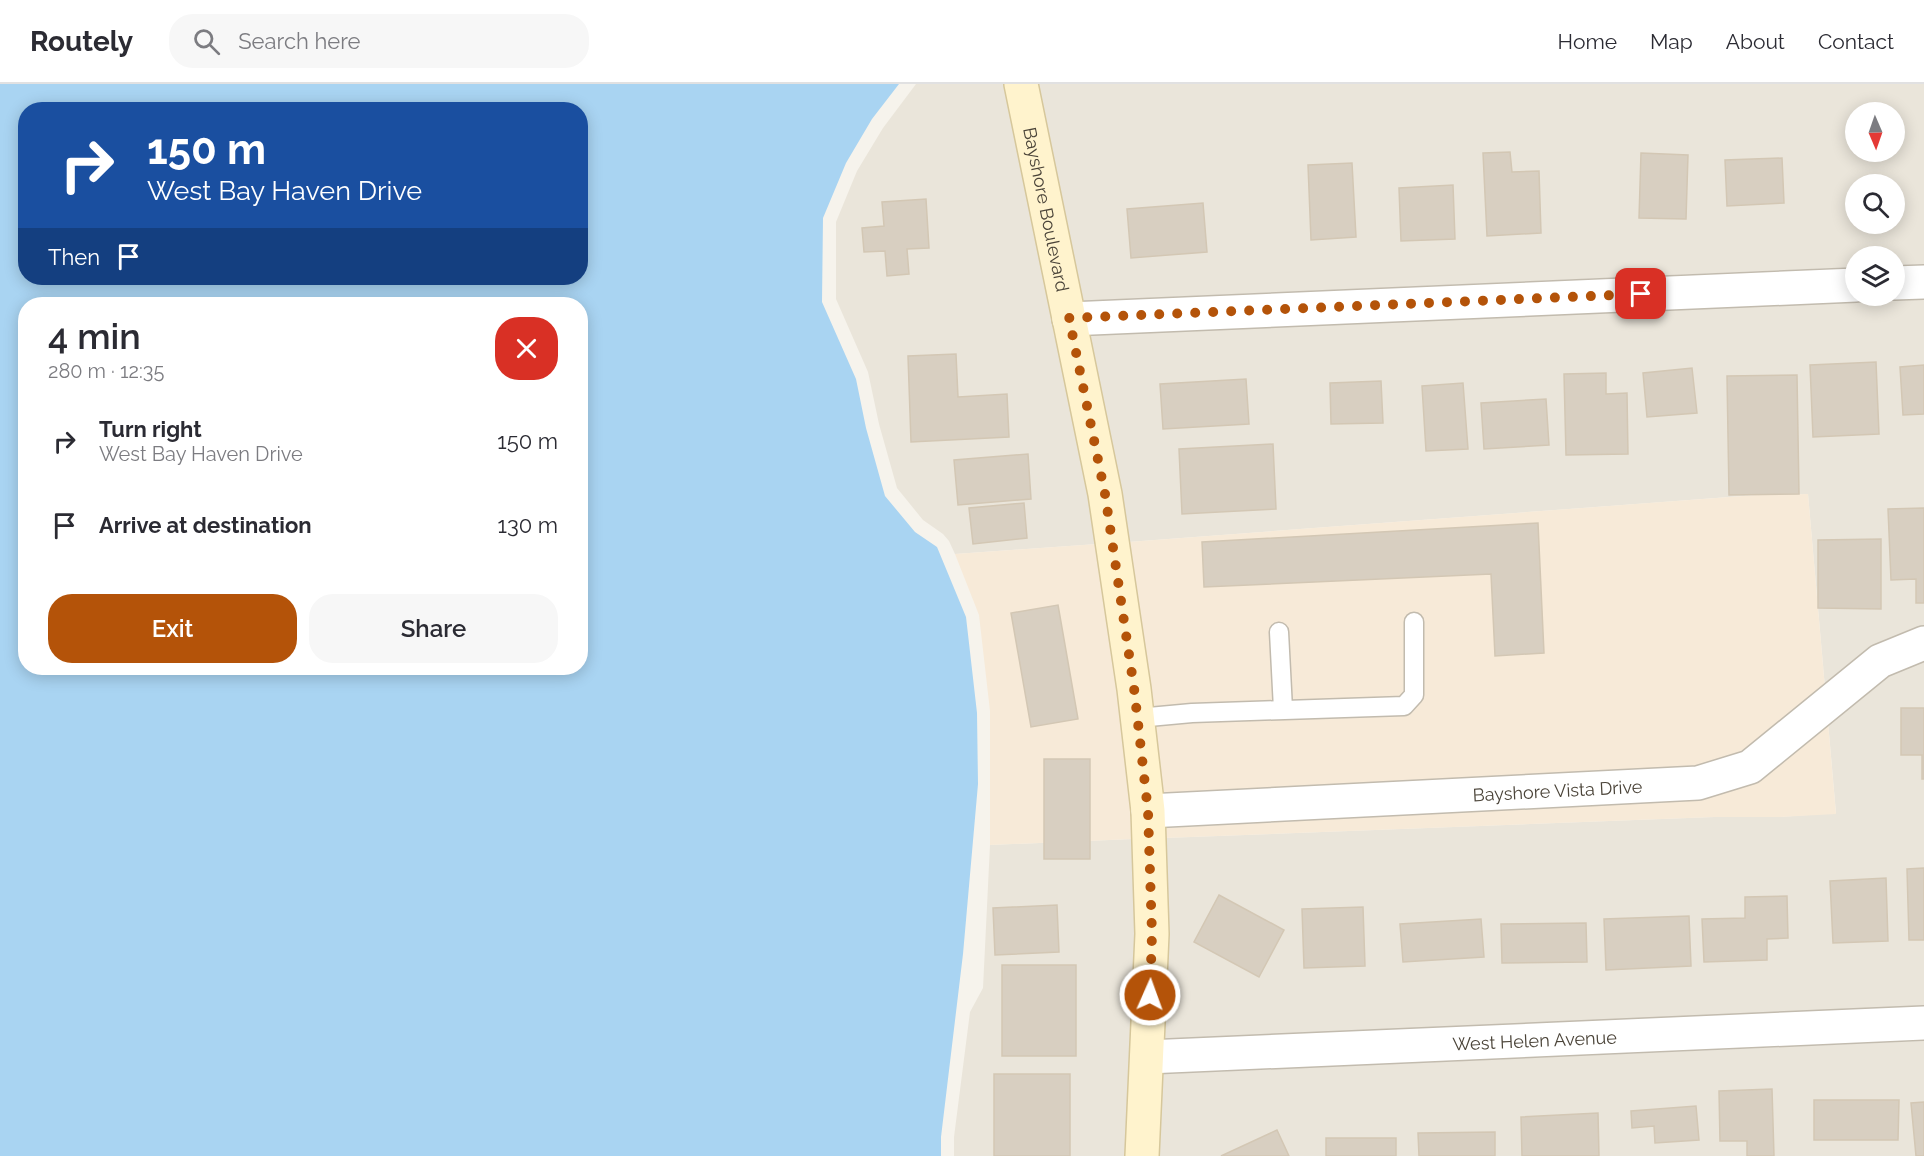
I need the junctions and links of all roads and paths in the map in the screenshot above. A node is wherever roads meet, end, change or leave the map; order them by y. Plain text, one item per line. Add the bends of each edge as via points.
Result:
1 (1021, 84) edge
2 (1924, 282) edge
3 (1905, 283) edge
4 (1845, 285) edge
5 (1069, 318) junction
6 (1414, 622) dead end
7 (1279, 632) dead end
8 (1924, 643) edge
9 (1283, 709) junction
10 (1138, 718) junction
11 (1148, 811) junction
12 (1924, 1023) edge
13 (1147, 1057) junction
14 (1142, 1156) edge

1 - 5 street, Bayshore Boulevard
2 - 3 street
4 - 5 street
5 - 10 street, Bayshore Boulevard via 1105,494
6 - 9 lane via 1414,695 1404,706
7 - 9 lane
8 - 11 street, Bayshore Vista Drive via 1880,661 1750,767 1698,783
9 - 10 lane
10 - 11 street, Bayshore Boulevard
11 - 13 street, Bayshore Boulevard via 1152,934
12 - 13 street, West Helen Avenue
13 - 14 street, Bayshore Boulevard

